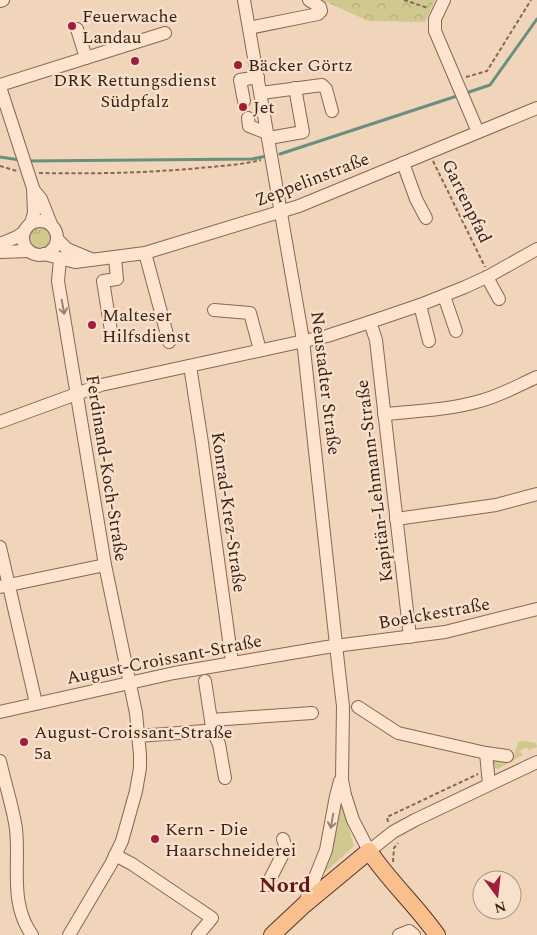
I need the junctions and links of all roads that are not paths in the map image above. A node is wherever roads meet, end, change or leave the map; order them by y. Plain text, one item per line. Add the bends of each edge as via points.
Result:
1 (244, 0) edge
2 (309, 0) edge
3 (444, 0) edge
4 (249, 28) junction
5 (77, 29) dead end
6 (165, 34) dead end
7 (86, 58) junction
8 (258, 77) junction
9 (0, 86) edge
10 (294, 88) junction
11 (261, 93) junction
12 (244, 101) dead end
13 (537, 108) edge
14 (332, 112) dead end
15 (248, 118) dead end
16 (478, 132) junction
17 (268, 136) junction
18 (403, 163) junction
19 (33, 188) junction
20 (280, 213) junction
21 (426, 218) dead end
22 (51, 224) junction
23 (27, 228) junction
24 (57, 239) junction
25 (0, 244) edge
26 (537, 249) edge
27 (29, 251) junction
28 (0, 252) edge
29 (145, 253) junction
30 (44, 254) junction
31 (115, 258) junction
32 (60, 259) junction
33 (92, 260) junction
34 (487, 277) junction
35 (444, 296) junction
36 (499, 299) dead end
37 (420, 305) junction
38 (214, 310) dead end
39 (370, 322) junction
40 (456, 331) dead end
41 (112, 337) dead end
42 (303, 340) junction
43 (429, 341) dead end
44 (168, 342) dead end
45 (260, 350) junction
46 (190, 366) junction
47 (537, 377) edge
48 (78, 394) junction
49 (384, 414) junction
50 (0, 422) edge
51 (537, 494) edge
52 (396, 519) junction
53 (0, 547) edge
54 (105, 565) junction
55 (5, 586) edge
56 (537, 609) edge
57 (410, 637) junction
58 (336, 645) junction
59 (232, 662) junction
60 (205, 681) dead end
61 (130, 682) junction
62 (36, 703) junction
63 (358, 707) dead end
64 (0, 712) edge
65 (312, 713) dead end
66 (211, 720) junction
67 (214, 734) junction
68 (138, 736) junction
69 (486, 753) junction
70 (507, 756) dead end
71 (0, 761) edge
72 (537, 762) edge
73 (342, 774) junction
74 (225, 778) dead end
75 (489, 784) junction
76 (283, 839) dead end
77 (370, 851) junction
78 (115, 856) junction
79 (267, 886) dead end
80 (304, 905) junction
81 (32, 935) edge
82 (69, 935) edge
83 (198, 935) edge
84 (272, 935) edge
85 (399, 935) edge
86 (414, 935) edge
87 (437, 935) edge

1 - 4 street, Neustadter Straße
2 - 4 street via 320,7 318,14
3 - 16 street via 435,20 435,31
4 - 8 street, Neustadter Straße
5 - 7 street
6 - 7 street
7 - 9 street
8 - 11 street, Neustadter Straße
8 - 12 street via 240,80
9 - 19 street
10 - 11 street
10 - 14 street via 322,85
10 - 17 street via 302,132
11 - 17 street, Neustadter Straße
13 - 16 street, Zeppelinstraße
15 - 17 street via 249,126
16 - 18 street, Zeppelinstraße
17 - 20 street, Neustadter Straße
18 - 20 street, Zeppelinstraße
18 - 21 street
19 - 22 street
19 - 23 street via 34,213
20 - 29 street, Zeppelinstraße
20 - 42 street, Neustadter Straße
22 - 23 street via 41,220
22 - 24 street
23 - 25 street via 17,237
23 - 27 street via 23,242
24 - 30 street via 53,248
24 - 33 street, Zeppelinstraße via 68,249
26 - 34 street
27 - 28 street
27 - 30 street
29 - 31 street, Zeppelinstraße
29 - 44 street
30 - 32 street, Zeppelinstraße
31 - 33 street, Zeppelinstraße
31 - 41 street via 117,279 103,281
32 - 33 street, Zeppelinstraße
32 -> 48 street, Ferdinand-Koch-Straße via 58,281
34 - 35 street
34 - 36 street
35 - 37 street
35 - 40 street
37 - 39 street
37 - 43 street
38 - 45 street via 250,314
39 - 42 street
39 - 49 street, Kapitän-Lehmann-Straße via 376,340
42 - 45 street
42 - 58 street, Neustadter Straße
45 - 46 street
46 - 48 street via 101,385
46 - 59 street, Konrad-Krez-Straße
47 - 49 street via 472,403
48 - 50 street
48 - 54 street, Ferdinand-Koch-Straße
49 - 52 street, Kapitän-Lehmann-Straße
51 - 52 street via 496,505
52 - 57 street, Kapitän-Lehmann-Straße
53 - 55 street
54 - 55 street
54 - 61 street, Ferdinand-Koch-Straße
55 - 62 street
56 - 57 street, Boelckestraße via 465,628
57 - 58 street, Boelckestraße
58 - 59 street, August-Croissant-Straße
58 - 73 street, Neustadter Straße via 343,706
59 - 61 street, August-Croissant-Straße
60 - 66 street
61 - 62 street, August-Croissant-Straße
61 - 68 street, Ferdinand-Koch-Straße
62 - 64 street, August-Croissant-Straße
63 - 69 street via 398,733
65 - 66 street
66 - 67 street
67 - 68 street via 205,731
67 - 74 street
68 - 78 street, Ferdinand-Koch-Straße via 140,768 136,790 127,827
69 - 70 street
69 - 75 street
71 - 81 street via 16,828 19,904
72 - 75 street
73 - 77 street, Neustadter Straße via 349,812
73 -> 80 street, Neustadter Straße via 326,850
75 - 77 street via 396,830
76 - 79 street via 286,848
77 - 80 main road, Neustadter Straße
77 - 87 main road via 382,871
78 - 82 street, Ferdinand-Koch-Straße
78 - 83 street via 212,918
80 - 84 main road, Neustadter Straße
85 - 86 street via 409,931

